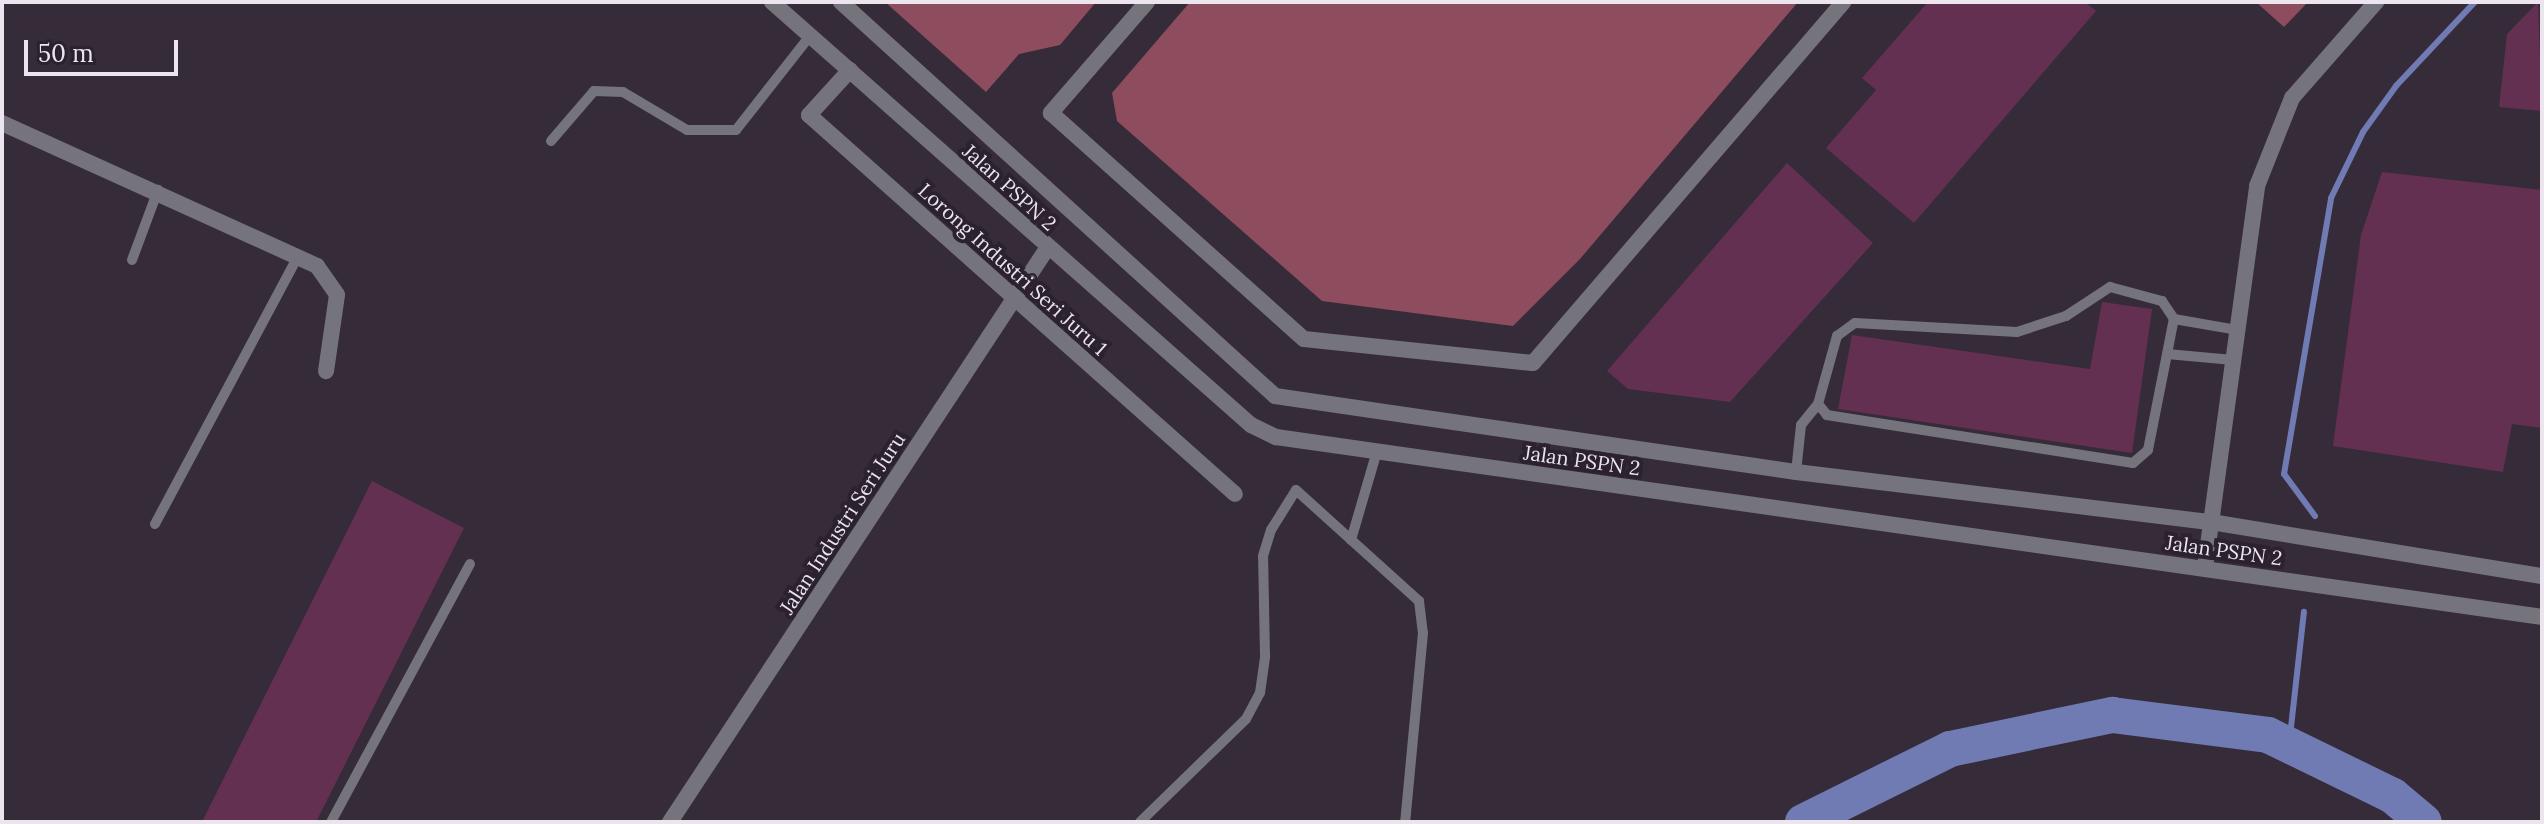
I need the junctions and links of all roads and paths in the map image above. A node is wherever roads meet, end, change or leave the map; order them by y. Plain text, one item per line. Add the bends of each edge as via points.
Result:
1 (772, 2) edge
2 (841, 2) edge
3 (1147, 2) edge
4 (1843, 2) edge
5 (2376, 2) edge
6 (810, 36) junction
7 (850, 70) junction
8 (2, 123) edge
9 (551, 141) dead end
10 (158, 190) junction
11 (1048, 247) junction
12 (298, 256) junction
13 (132, 260) dead end
14 (1014, 297) junction
15 (2174, 319) junction
16 (2238, 330) junction
17 (2167, 354) junction
18 (2233, 360) junction
19 (326, 371) dead end
20 (1818, 404) junction
21 (1377, 451) junction
22 (1796, 472) junction
23 (1235, 494) dead end
24 (2211, 522) junction
25 (155, 524) dead end
26 (1351, 540) junction
27 (470, 564) dead end
28 (2205, 567) junction
29 (2542, 576) edge
30 (2542, 617) edge
31 (331, 822) edge
32 (670, 822) edge
33 (1140, 822) edge
34 (1405, 822) edge

1 - 6 street, Jalan PSPN 2
2 - 22 street, Jalan PSPN 2 via 1275,396
3 - 4 street via 1051,113 1304,339 1533,363
5 - 16 street via 2292,98 2273,136 2257,186
6 - 7 street, Jalan PSPN 2
6 - 9 lane via 736,130 687,130 623,92 594,91
7 - 11 street, Jalan PSPN 2
7 - 14 street, Lorong Industri Seri Juru 1 via 809,115
8 - 10 street
10 - 12 street
10 - 13 lane
11 - 14 street, Jalan Industri Seri Juru
11 - 21 street, Jalan PSPN 2 via 1251,425 1276,437
12 - 19 street via 317,266 337,295
12 - 25 lane
14 - 23 street, Lorong Industri Seri Juru 1
14 - 32 street, Jalan Industri Seri Juru
15 - 16 lane
15 - 17 lane
15 - 20 lane via 2162,301 2110,287 2066,316 2017,332 1855,323 1837,336
16 - 18 street
17 - 18 lane
17 - 20 lane via 2148,450 2133,463 1827,415
18 - 24 street
20 - 22 lane via 1801,425
21 - 26 lane
21 - 28 street, Jalan PSPN 2
22 - 24 street, Jalan PSPN 2
24 - 28 street
24 - 29 street, Jalan PSPN 2
26 - 33 lane via 1296,490 1271,530 1263,556 1265,656 1260,693 1246,719
26 - 34 lane via 1419,601 1423,633
27 - 31 lane
28 - 30 street, Jalan PSPN 2

